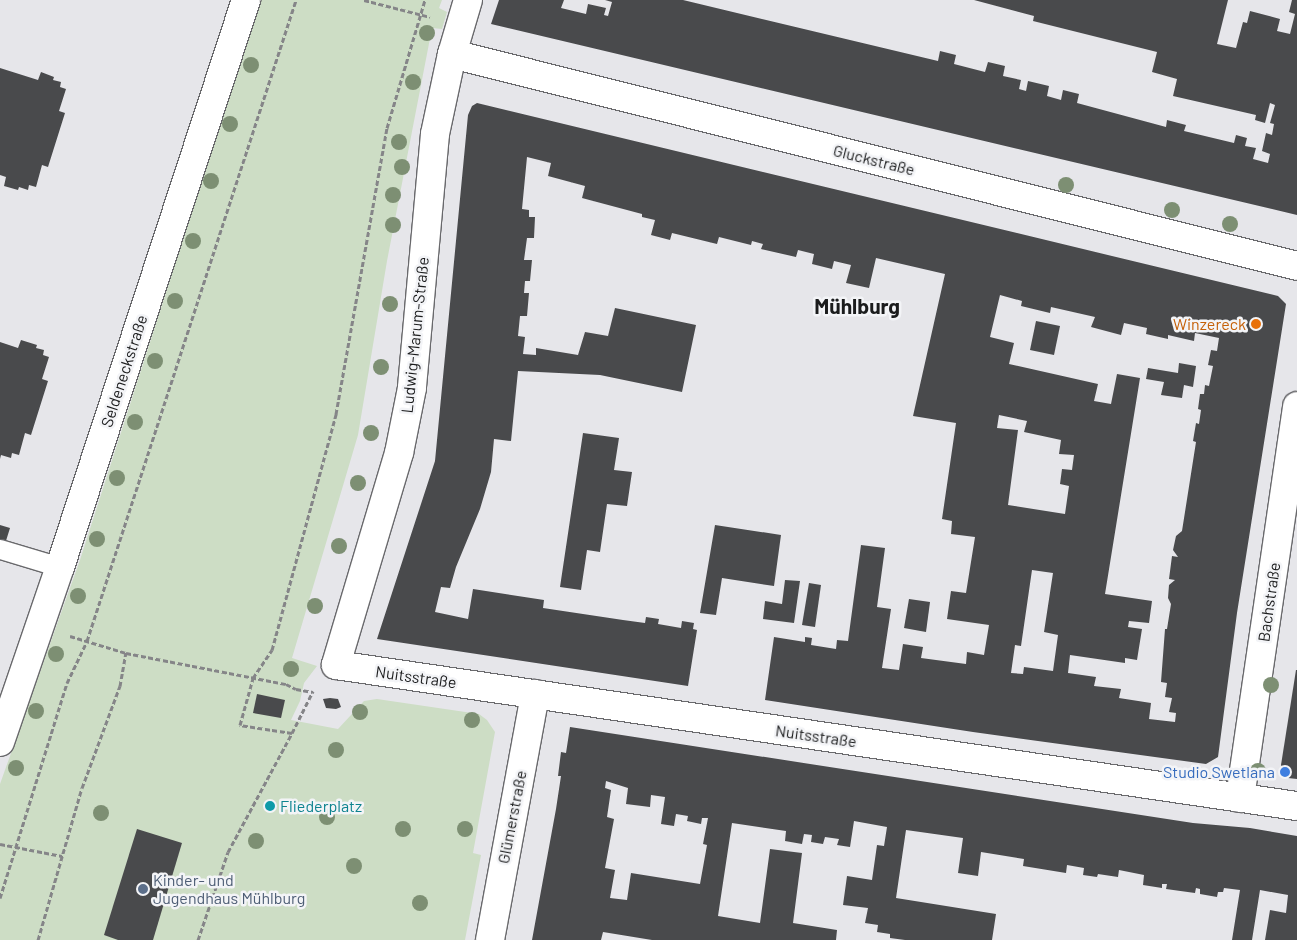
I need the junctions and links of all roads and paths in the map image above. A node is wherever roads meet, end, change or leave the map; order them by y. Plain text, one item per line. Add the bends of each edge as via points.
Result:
1 (246, 0) edge
2 (296, 0) edge
3 (364, 0) edge
4 (425, 0) edge
5 (464, 12) edge
6 (421, 14) junction
7 (452, 54) junction
8 (1297, 266) edge
9 (1297, 406) edge
10 (0, 549) edge
11 (60, 567) junction
12 (39, 627) junction
13 (87, 641) junction
14 (126, 653) junction
15 (336, 665) joint
16 (253, 678) junction
17 (535, 694) junction
18 (292, 733) junction
19 (0, 742) edge
20 (1240, 798) junction
21 (1297, 806) edge
22 (0, 844) edge
23 (16, 848) junction
24 (62, 856) junction
25 (0, 898) edge
26 (38, 939) edge
27 (44, 940) edge
28 (198, 940) edge
29 (490, 940) edge

1 - 11 street, Seldeneckstraße
2 - 13 path
3 - 6 path
4 - 6 path
5 - 6 path
5 - 7 street, Ludwig-Marum-Straße
6 - 16 path via 386,128 336,414 272,650
7 - 8 street, Gluckstraße
7 - 15 street, Ludwig-Marum-Straße via 435,134 412,388 399,452
9 - 20 street, Bachstraße
10 - 11 lane
11 - 12 street, Seldeneckstraße
12 - 13 path
12 - 19 street, Seldeneckstraße
13 - 14 path
13 - 23 path via 67,683
14 - 16 path
14 - 24 path via 120,686 82,788
15 - 17 street, Nuitsstraße
16 - 18 path via 240,725
16 - 18 path via 313,692
17 - 20 street, Nuitsstraße
17 - 29 street, Glümerstraße
18 - 28 path via 228,852
20 - 21 street, Nuitsstraße
22 - 23 path
23 - 24 path
23 - 25 path
24 - 26 path
26 - 27 path

